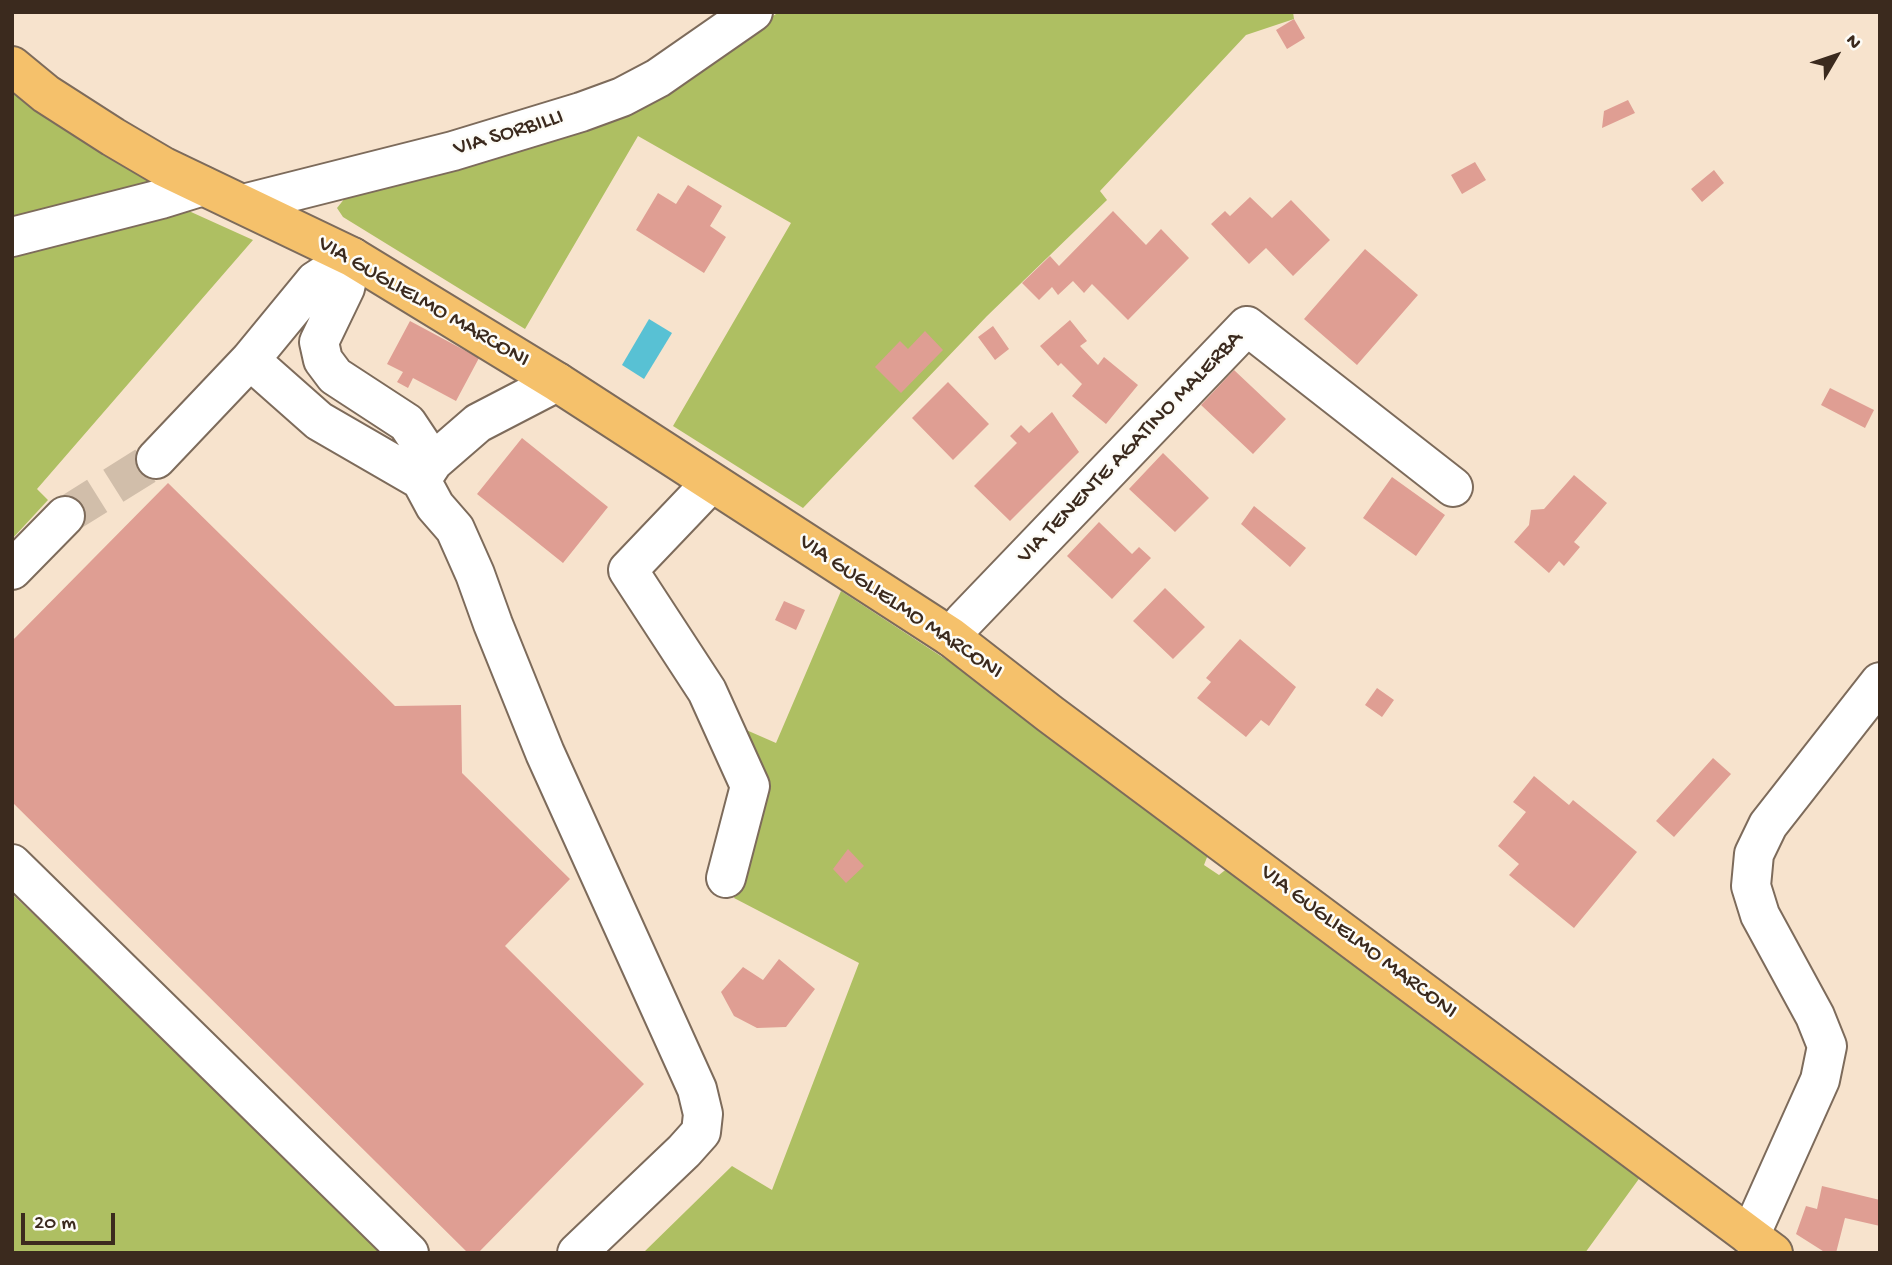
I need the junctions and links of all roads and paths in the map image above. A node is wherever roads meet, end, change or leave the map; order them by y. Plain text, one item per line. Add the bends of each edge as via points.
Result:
1 (753, 12) edge
2 (12, 66) edge
3 (203, 186) junction
4 (243, 204) junction
5 (12, 237) edge
6 (352, 257) junction
7 (250, 360) junction
8 (557, 382) junction
9 (156, 459) tunnel mouth
10 (427, 471) junction
11 (711, 483) junction
12 (1453, 486) dead end
13 (65, 516) tunnel mouth
14 (12, 570) edge
15 (951, 637) junction
16 (1880, 682) edge
17 (12, 864) edge
18 (726, 878) dead end
19 (1762, 1244) edge
20 (409, 1253) edge
21 (577, 1253) edge

1 - 4 street, VIA SORBILLI via 658,78 622,97 453,151
2 - 3 main road, VIA GUGLIELMO MARCONI via 113,137
3 - 4 main road, VIA GUGLIELMO MARCONI
3 - 5 street
4 - 6 main road, VIA GUGLIELMO MARCONI
6 - 7 street via 315,281
6 - 8 main road, VIA GUGLIELMO MARCONI
6 - 10 street via 345,288 319,342 323,360 335,376 407,423
7 - 9 street
7 - 10 street via 320,421
8 - 10 street via 478,423
8 - 11 main road, VIA GUGLIELMO MARCONI
10 - 21 street via 435,506 455,529 470,563 545,753 697,1089 702,1114 701,1132 684,1151
11 - 15 main road, VIA GUGLIELMO MARCONI
11 - 18 street via 628,570 707,691 750,786
12 - 15 street, VIA TENENTE AGATINO MALERBA via 1247,326
13 - 14 street
15 - 19 main road, VIA GUGLIELMO MARCONI
16 - 19 street via 1768,825 1754,854 1751,886 1760,915 1827,1046 1820,1080
17 - 20 street

